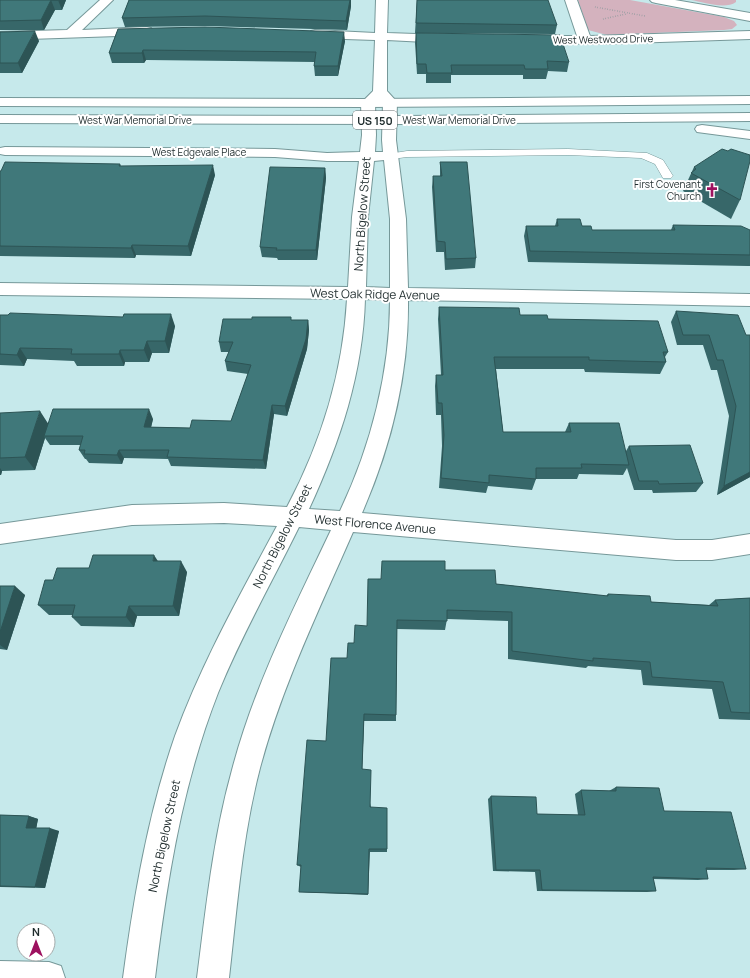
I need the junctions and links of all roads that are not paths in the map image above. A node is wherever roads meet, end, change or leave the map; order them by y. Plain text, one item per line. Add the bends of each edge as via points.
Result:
1 (107, 0) edge
2 (382, 0) edge
3 (571, 0) edge
4 (656, 0) edge
5 (750, 17) edge
6 (750, 20) edge
7 (155, 31) edge
8 (70, 34) junction
9 (302, 34) edge
10 (745, 35) edge
11 (0, 36) edge
12 (382, 38) junction
13 (460, 40) edge
14 (516, 40) edge
15 (585, 40) junction
16 (0, 102) edge
17 (750, 102) edge
18 (379, 106) junction
19 (750, 117) edge
20 (0, 119) edge
21 (435, 120) junction
22 (750, 135) edge
23 (5, 151) dead end
24 (366, 156) junction
25 (392, 156) junction
26 (667, 176) dead end
27 (0, 289) edge
28 (357, 293) junction
29 (398, 294) junction
30 (750, 300) edge
31 (292, 517) junction
32 (347, 522) junction
33 (0, 534) edge
34 (750, 544) edge
35 (0, 977) edge
36 (49, 978) edge
37 (138, 978) edge
38 (214, 978) edge

1 - 8 main road
2 - 12 main road, North Bigelow Street
3 - 15 main road
4 - 5 main road
6 - 10 main road
7 - 8 main road
8 - 11 main road
9 - 12 main road
10 - 15 main road, West Westwood Drive
12 - 13 main road
12 - 18 main road, North Bigelow Street
14 - 15 main road, West Westwood Drive
16 - 18 main road, West War Memorial Drive / US 150
17 - 18 main road, West War Memorial Drive / US 150 via 473,102
18 - 20 main road, West War Memorial Drive / US 150
18 - 21 main road, West War Memorial Drive / US 150
18 - 24 main road, North Bigelow Street
18 - 25 main road, North Bigelow Street
19 - 21 main road, West War Memorial Drive / US 150
21 - 22 main road via 662,126
23 - 24 main road, West Edgevale Place
24 - 25 main road, West Edgevale Place
24 - 28 main road, North Bigelow Street
25 - 26 lane via 524,152 635,155 658,162
25 - 29 main road, North Bigelow Street via 398,219
27 - 28 main road, West Oak Ridge Avenue
28 - 29 main road, West Oak Ridge Avenue
28 - 31 main road, North Bigelow Street via 352,347 338,409 306,490
29 - 30 main road, West Oak Ridge Avenue
29 - 32 main road, North Bigelow Street via 398,336 388,402 373,454
31 - 32 main road, West Florence Avenue
31 - 33 main road, West Florence Avenue via 201,512 139,515 73,522
31 - 37 main road, North Bigelow Street via 223,652 184,754 161,840
32 - 34 main road, West Florence Avenue via 676,550 712,550
32 - 38 main road, North Bigelow Street via 278,670 246,768 229,850
35 - 36 main road

